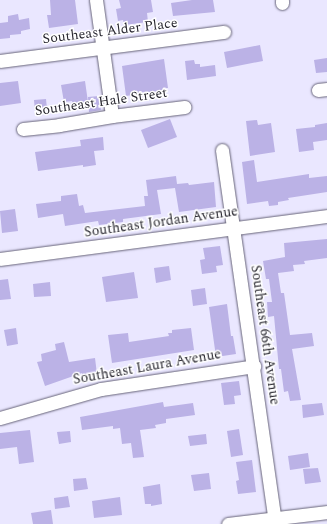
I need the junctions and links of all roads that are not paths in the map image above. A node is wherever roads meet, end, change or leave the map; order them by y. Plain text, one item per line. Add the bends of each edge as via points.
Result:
1 (96, 0) edge
2 (224, 32) dead end
3 (103, 48) junction
4 (0, 61) edge
5 (184, 107) dead end
6 (112, 116) junction
7 (22, 129) dead end
8 (222, 150) dead end
9 (327, 216) edge
10 (234, 228) junction
11 (0, 259) edge
12 (254, 366) junction
13 (0, 418) edge
14 (327, 512) edge
15 (275, 521) edge
16 (228, 524) edge

1 - 3 street
2 - 3 street, Southeast Alder Place
3 - 4 street, Southeast Alder Place
3 - 6 street
5 - 6 street, Southeast Hale Street
6 - 7 street, Southeast Hale Street via 59,126
8 - 10 street, Southeast 66th Avenue
9 - 10 street, Southeast Jordan Avenue
10 - 11 street, Southeast Jordan Avenue
10 - 12 street, Southeast 66th Avenue
12 - 13 street, Southeast Laura Avenue via 101,388
12 - 15 street, Southeast 66th Avenue
14 - 15 street
15 - 16 street

